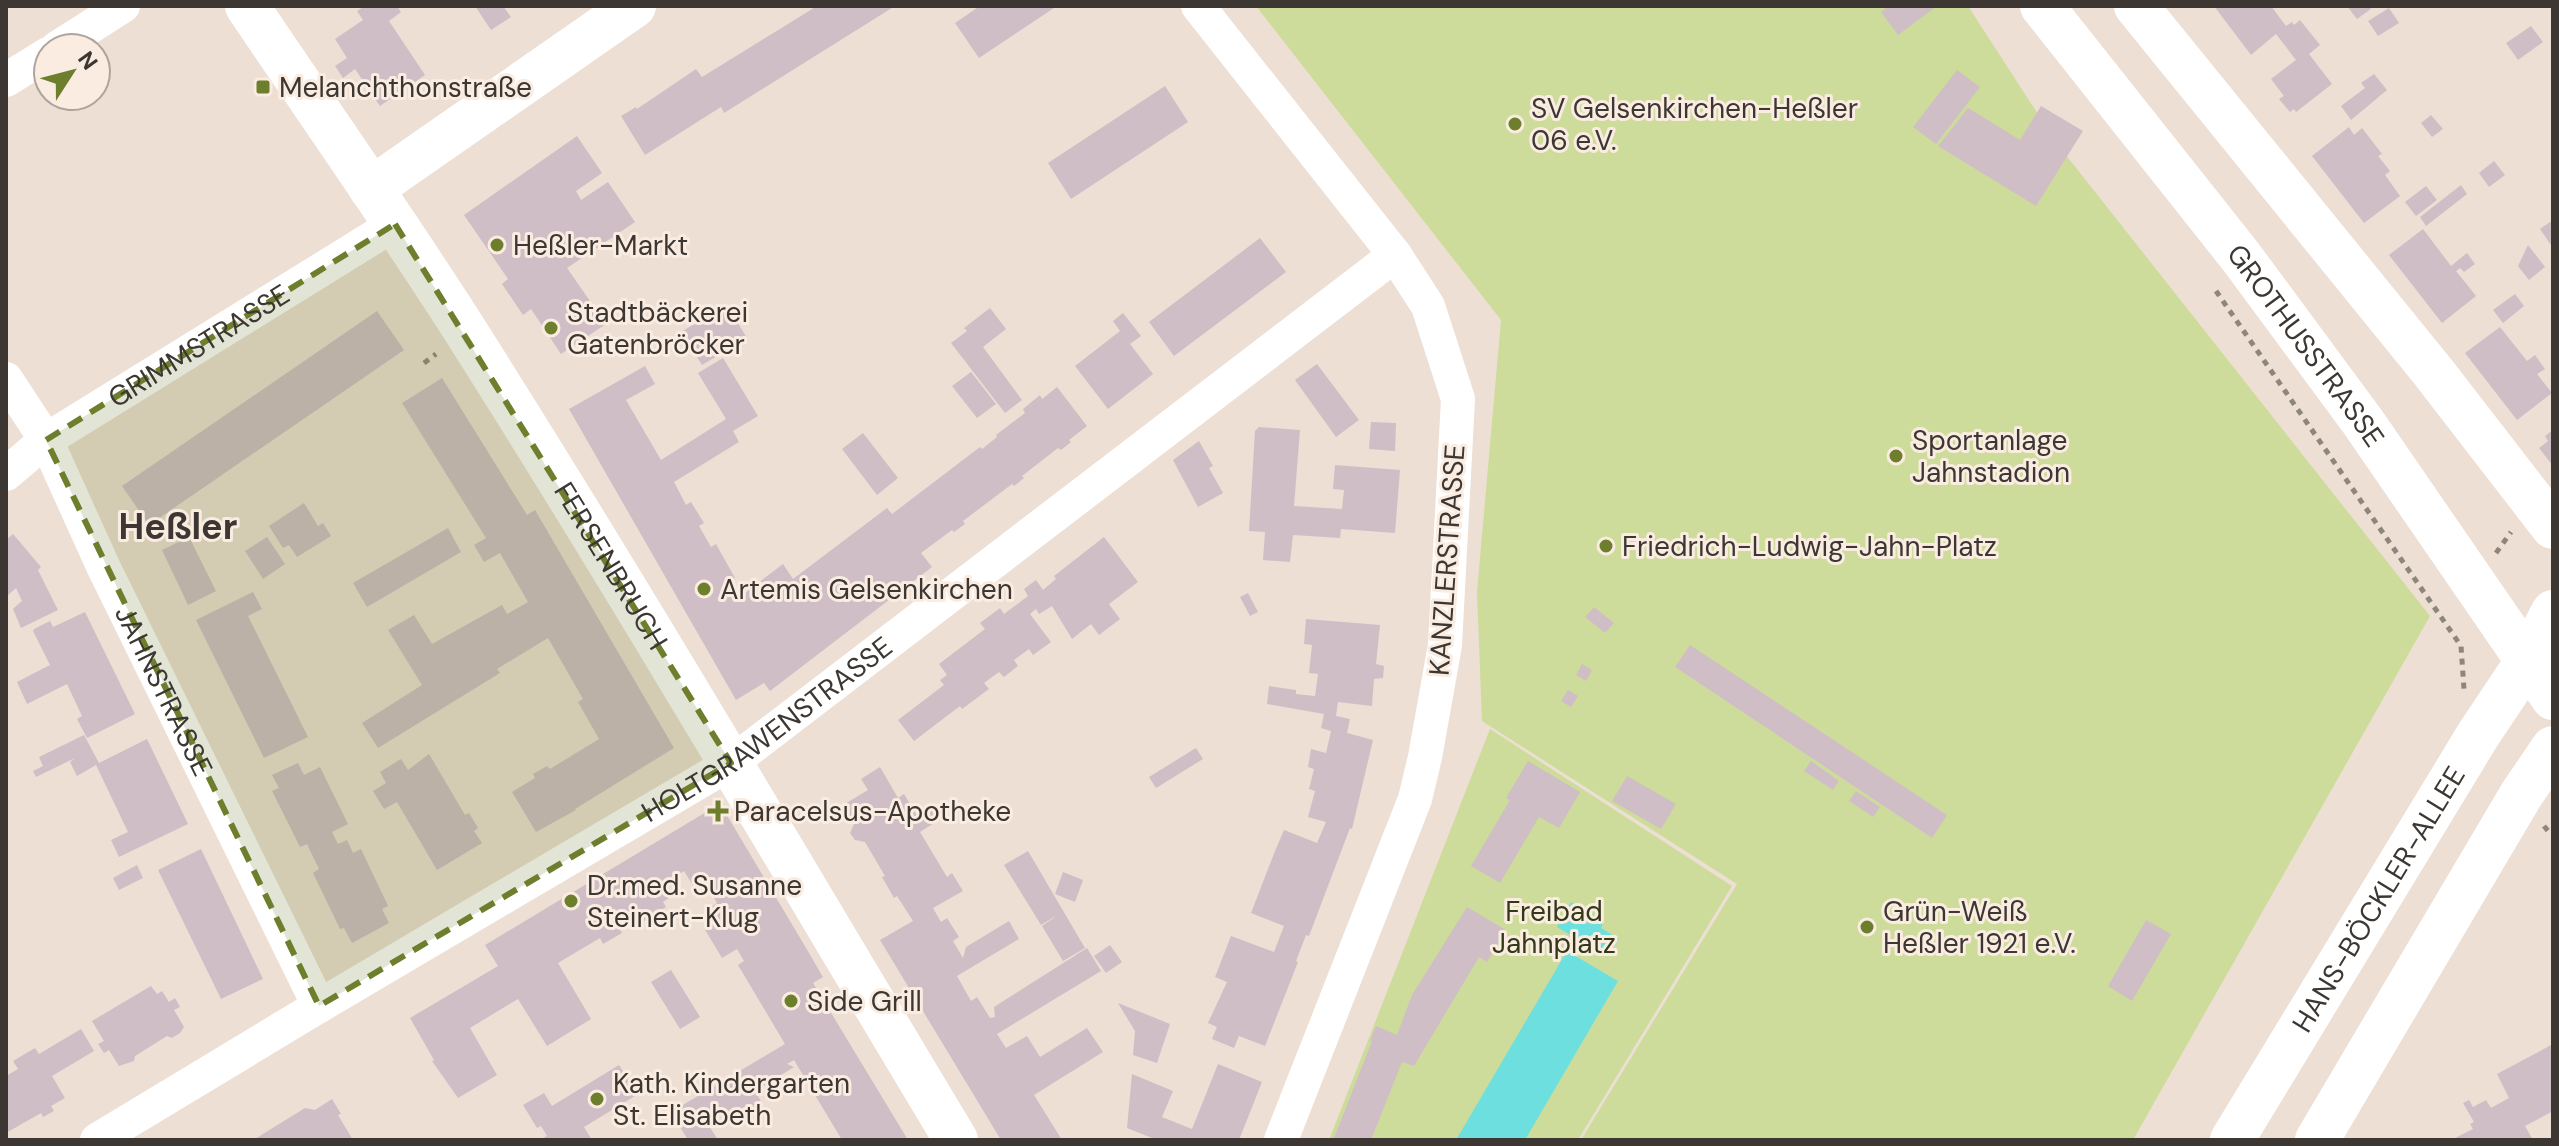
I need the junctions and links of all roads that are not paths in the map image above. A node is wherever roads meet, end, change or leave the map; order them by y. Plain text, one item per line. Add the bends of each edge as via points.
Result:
1 (123, 6) edge
2 (247, 6) edge
3 (634, 6) edge
4 (1198, 6) edge
5 (2042, 6) edge
6 (2136, 6) edge
7 (82, 32) edge
8 (32, 64) edge
9 (6, 80) edge
10 (383, 207) junction
11 (1395, 255) junction
12 (6, 379) edge
13 (46, 440) junction
14 (6, 474) edge
15 (2535, 524) edge
16 (2553, 612) edge
17 (2528, 660) junction
18 (2553, 698) edge
19 (2553, 748) edge
20 (731, 763) junction
21 (319, 1006) junction
22 (97, 1140) edge
23 (956, 1140) edge
24 (1281, 1140) edge
25 (2232, 1140) edge
26 (2317, 1140) edge

1 - 7 street
2 - 10 street, FERSENBRUCH
3 - 10 street, GRIMMSTRASSE
4 - 11 street, KANZLERSTRASSE
5 - 17 street, GROTHUSSTRASSE via 2251,270
6 - 15 street via 2434,373
8 - 9 street
10 - 13 street, GRIMMSTRASSE
10 - 20 street, FERSENBRUCH via 510,402
11 - 20 street, HOLTGRAWENSTRASSE
11 - 24 street, KANZLERSTRASSE via 1428,306 1458,399 1445,645 1415,799
12 - 13 street, JAHNSTRASSE
13 - 14 street, GRIMMSTRASSE
13 - 21 street, JAHNSTRASSE
16 - 17 street, HANS-BÖCKLER-ALLEE
17 - 18 street, GROTHUSSTRASSE
17 - 25 street, HANS-BÖCKLER-ALLEE
19 - 26 street
20 - 21 street, HOLTGRAWENSTRASSE
20 - 23 street, FERSENBRUCH
21 - 22 street, HOLTGRAWENSTRASSE

